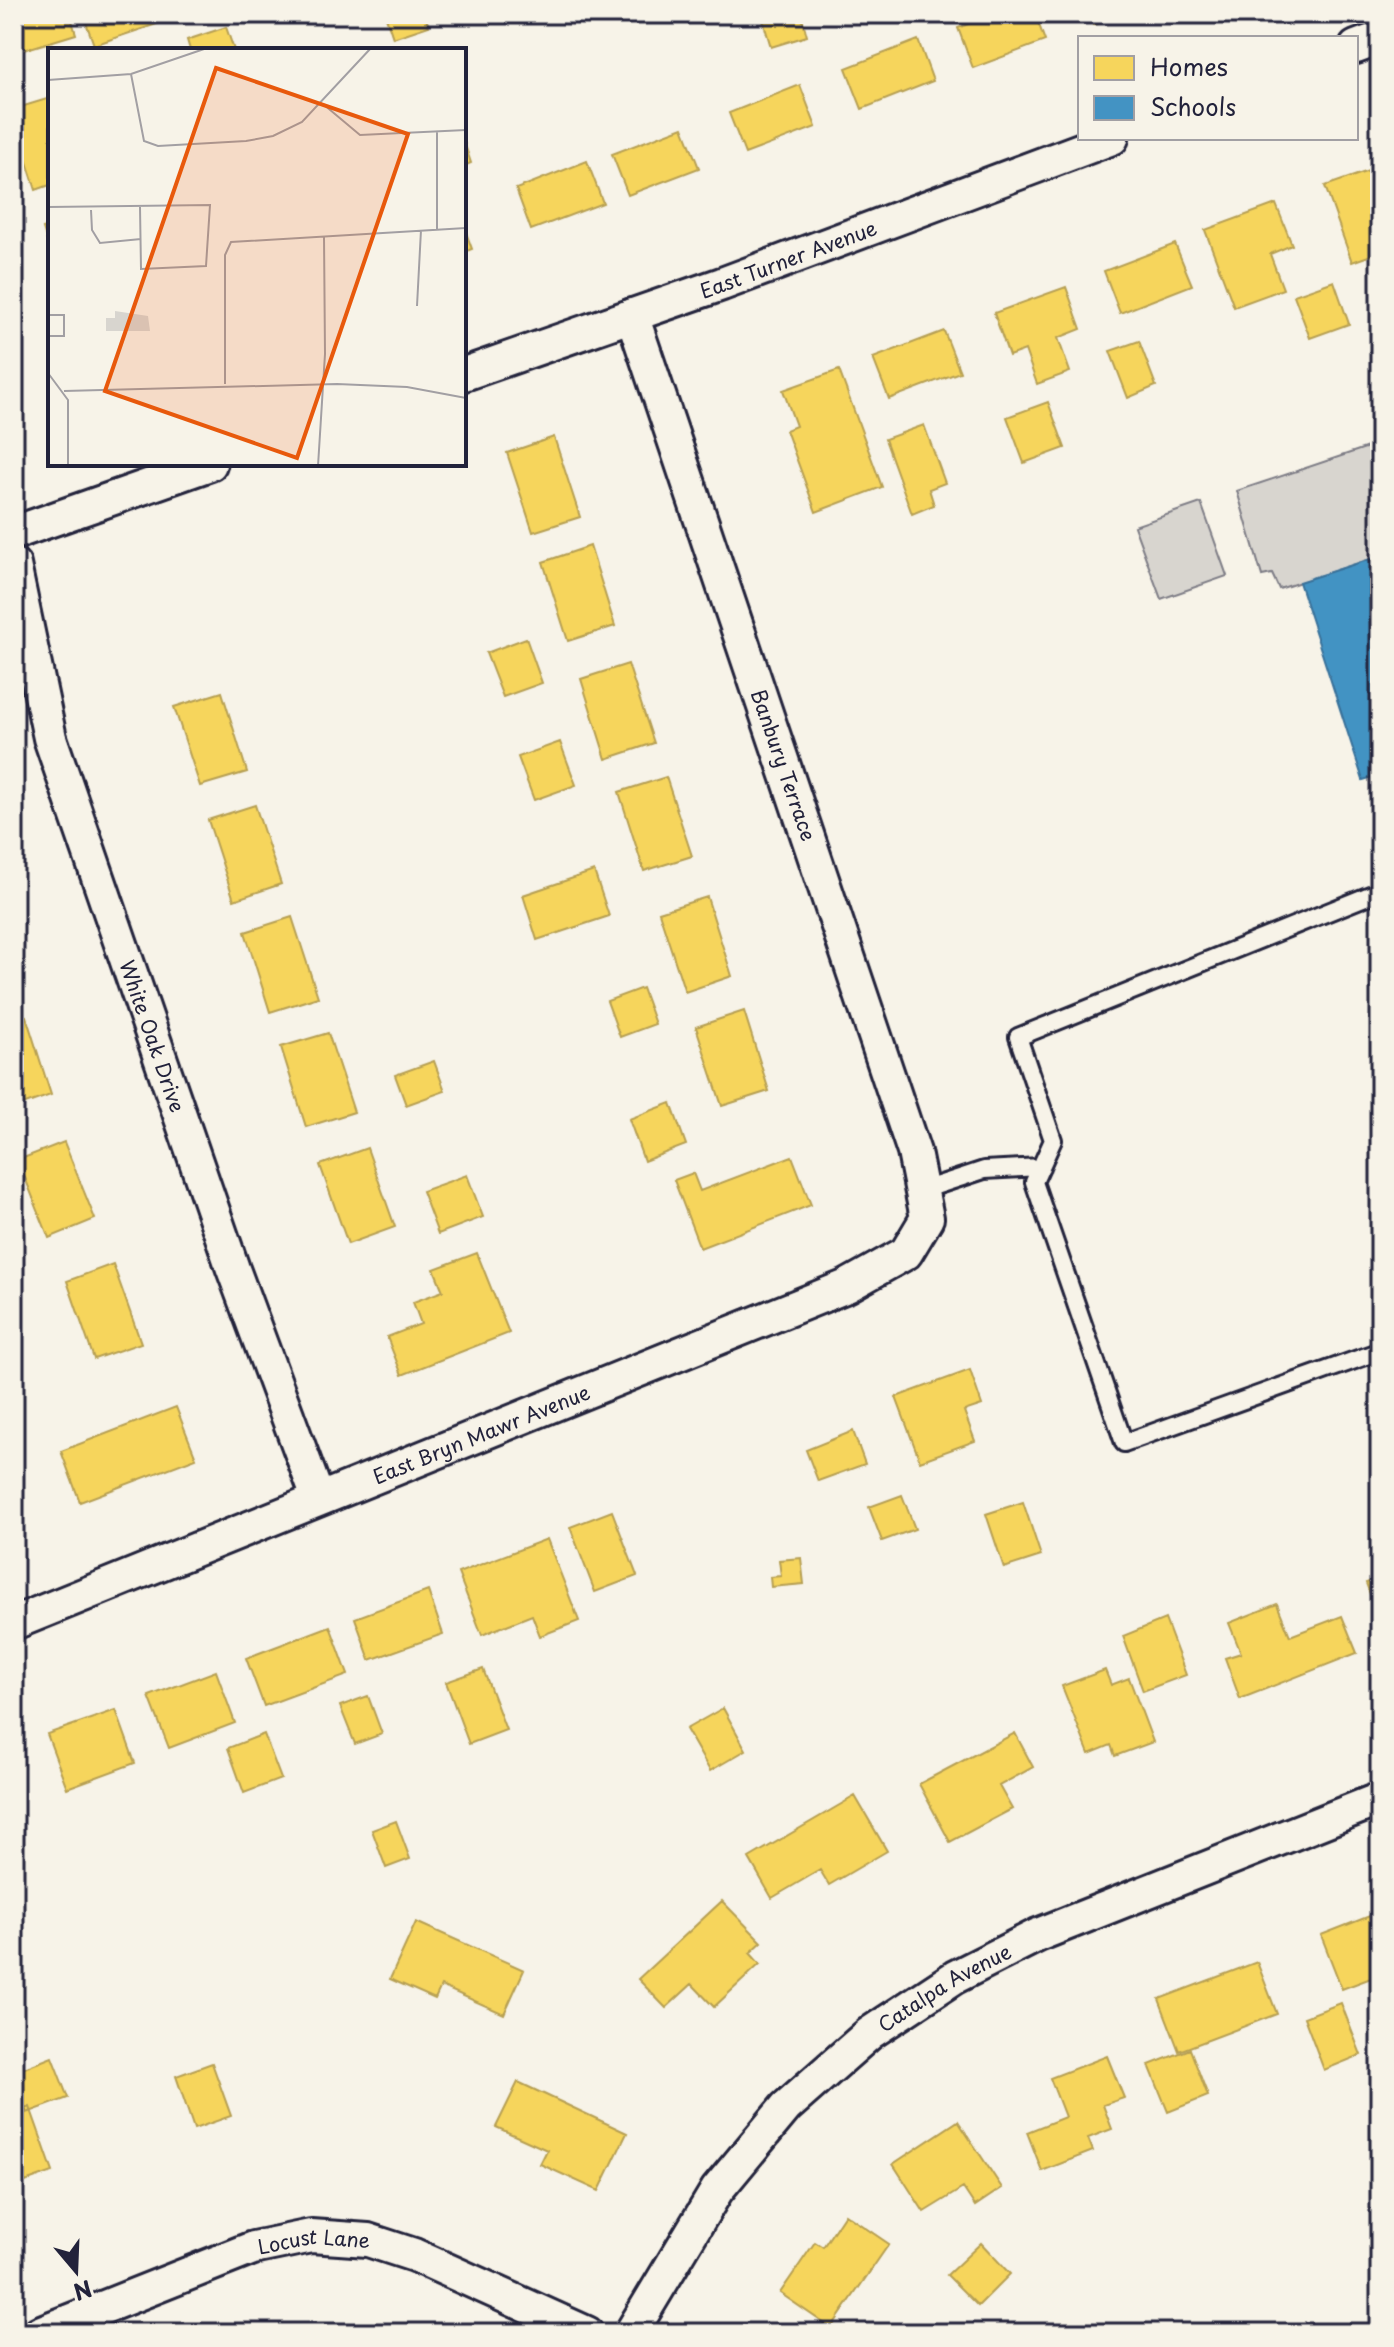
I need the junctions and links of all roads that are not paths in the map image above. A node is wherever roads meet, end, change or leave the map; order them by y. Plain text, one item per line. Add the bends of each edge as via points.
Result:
1 (1380, 38) edge
2 (1358, 46) edge
3 (1107, 140) edge
4 (632, 315) junction
5 (466, 373) edge
6 (204, 466) edge
7 (14, 533) edge
8 (14, 565) edge
9 (1380, 891) edge
10 (1041, 1167) junction
11 (925, 1204) junction
12 (1380, 1351) edge
13 (318, 1498) junction
14 (14, 1623) edge
15 (1380, 1799) edge
16 (39, 2333) edge
17 (587, 2333) edge
18 (631, 2333) edge

1 - 2 street
3 - 4 street, East Turner Avenue
4 - 5 street, East Turner Avenue
4 - 11 street, Banbury Terrace via 914,1152
6 - 7 street
8 - 13 street, White Oak Drive via 50,738
9 - 10 lane via 1018,1037 1053,1140
10 - 11 lane via 984,1170
10 - 12 lane via 1034,1182 1124,1443
11 - 13 street, East Bryn Mawr Avenue via 906,1253 847,1286
13 - 14 street, East Bryn Mawr Avenue
15 - 18 street, Catalpa Avenue via 1038,1935 955,1977 870,2033 786,2107 717,2190
16 - 17 street, Locust Lane via 253,2248 311,2236 368,2240 414,2255

